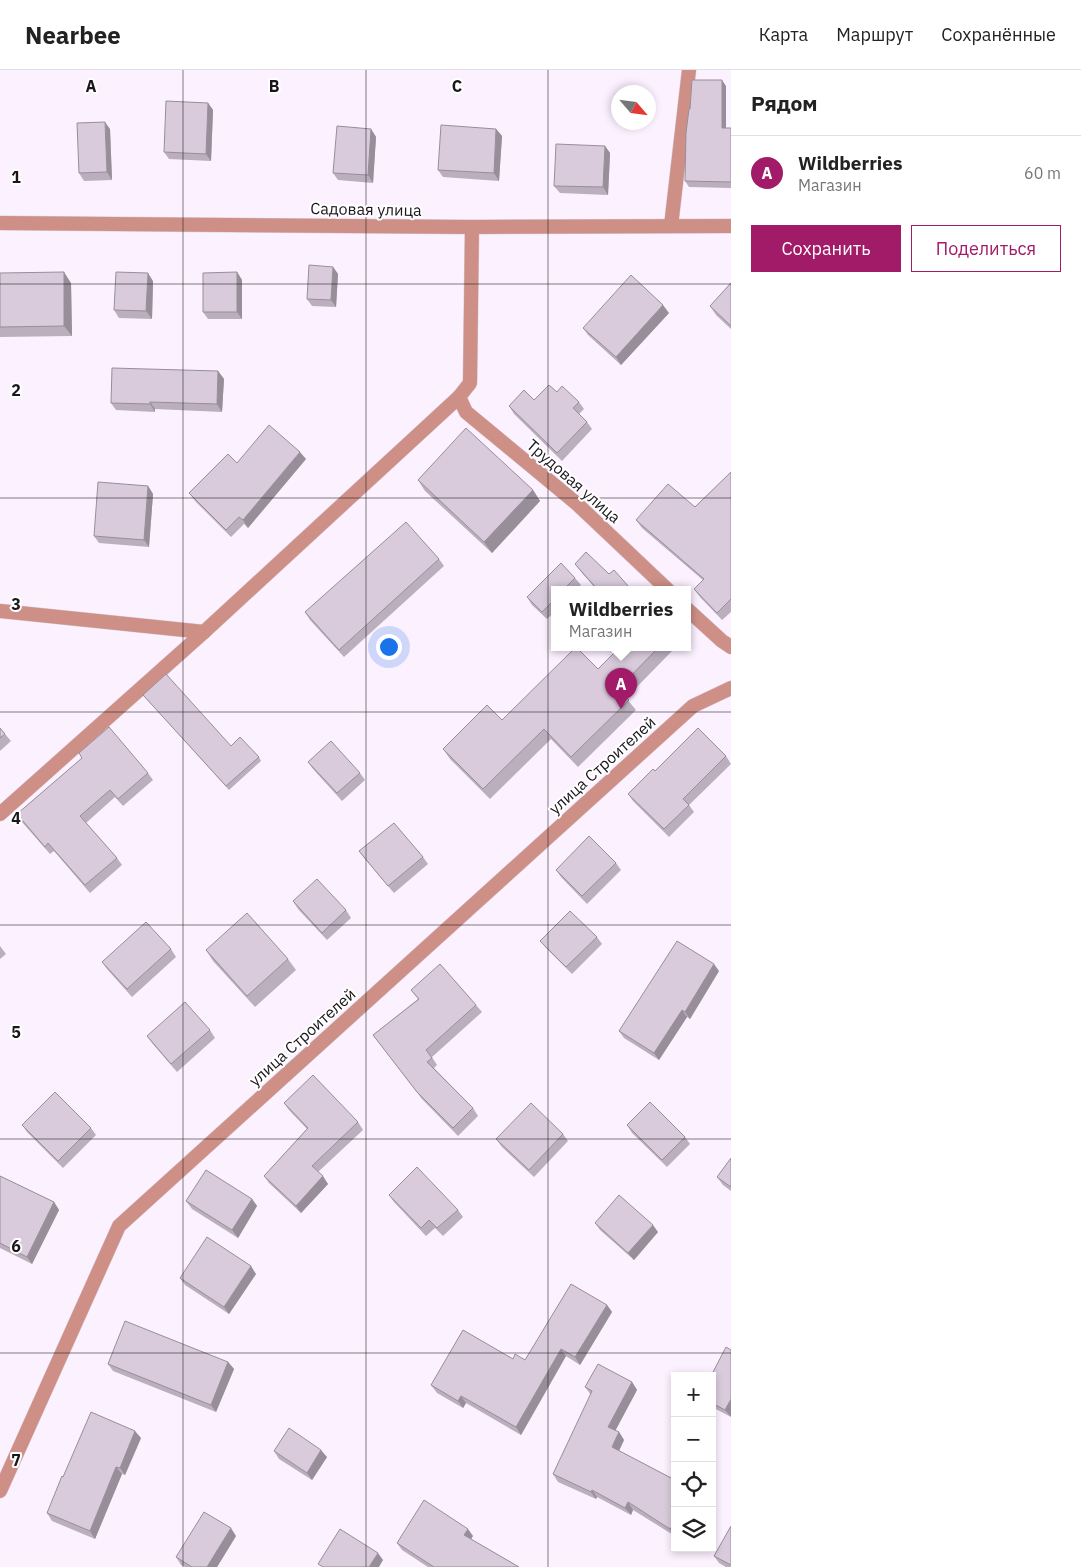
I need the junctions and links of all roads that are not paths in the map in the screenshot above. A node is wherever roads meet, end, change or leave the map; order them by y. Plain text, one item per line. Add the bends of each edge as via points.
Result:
1 (688, 70) edge
2 (0, 222) edge
3 (671, 226) junction
4 (731, 226) edge
5 (472, 228) junction
6 (459, 398) junction
7 (664, 586) edge
8 (0, 611) edge
9 (691, 613) edge
10 (204, 632) junction
11 (731, 647) edge
12 (731, 688) edge
13 (0, 814) edge
14 (0, 1491) edge

1 - 3 street
2 - 5 street, Садовая улица
3 - 4 street, Садовая улица
3 - 5 street, Садовая улица
5 - 6 street via 470,383
6 - 7 street, Трудовая улица via 466,412 576,503
6 - 10 street
8 - 10 street
9 - 11 street
10 - 13 street
12 - 14 street, улица Строителей via 694,706 120,1226

